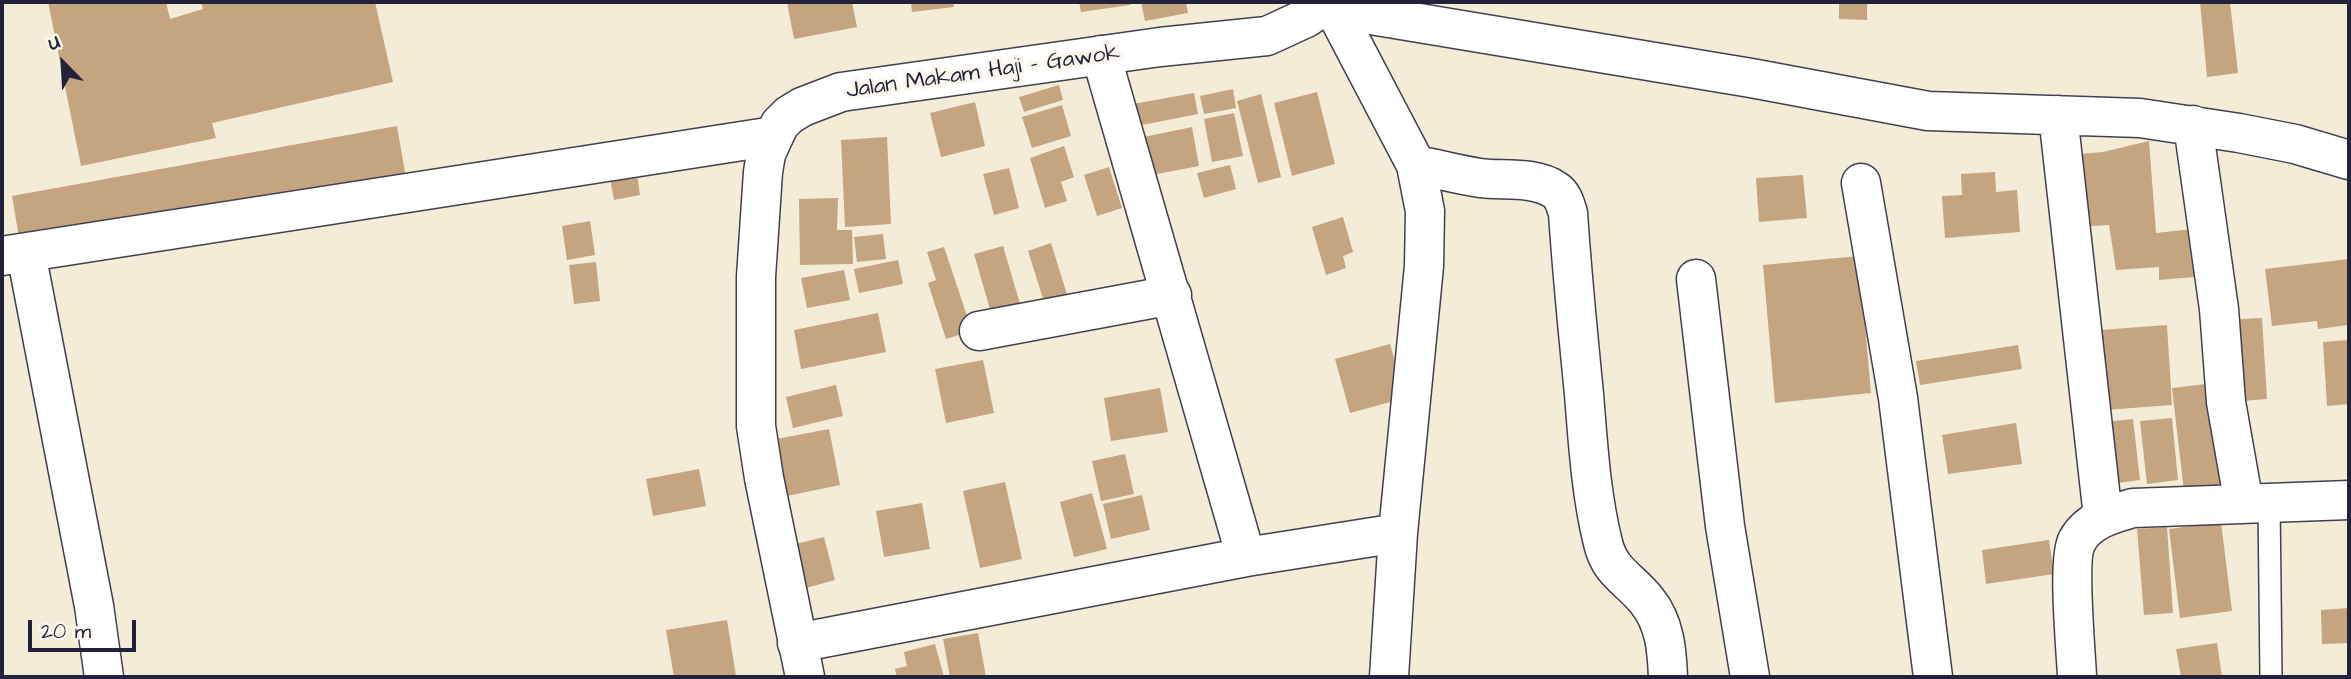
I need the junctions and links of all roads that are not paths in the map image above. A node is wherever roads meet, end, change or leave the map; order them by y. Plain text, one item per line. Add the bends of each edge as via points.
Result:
1 (1328, 2) edge
2 (1101, 55) junction
3 (2058, 116) junction
4 (2193, 125) junction
5 (774, 136) junction
6 (2349, 160) edge
7 (1416, 165) junction
8 (1861, 183) dead end
9 (14, 255) edge
10 (1696, 279) dead end
11 (1172, 295) junction
12 (979, 331) dead end
13 (2349, 500) edge
14 (2257, 504) junction
15 (2103, 517) junction
16 (1398, 533) junction
17 (1246, 557) junction
18 (801, 660) edge
19 (104, 677) edge
20 (1389, 677) edge
21 (1668, 677) edge
22 (1750, 677) edge
23 (1933, 677) edge
24 (2077, 677) edge
25 (2271, 677) edge

1 - 2 street, Jalan Makam Haji - Gawok via 1267,36
1 - 3 street via 1365,14 1928,111
1 - 7 street
2 - 5 street, Jalan Makam Haji - Gawok via 841,92 789,115
2 - 11 street
3 - 4 street
3 - 15 street
4 - 6 street
4 - 14 street via 2219,309 2226,402
5 - 9 street
5 - 18 street, Jalan Makam Haji - Gawok via 763,172 758,251 756,426
7 - 16 street via 1425,211 1424,266
7 - 21 street via 1541,184 1555,190 1565,204 1591,471 1603,543 1616,572 1649,603 1660,624
8 - 23 street via 1899,398
9 - 19 street via 94,606
10 - 22 street via 1724,526
11 - 12 street
11 - 17 street
13 - 14 street
14 - 15 street via 2133,509
14 - 25 lane
15 - 24 street via 2077,541 2073,565
16 - 17 street
16 - 20 street
17 - 18 street

